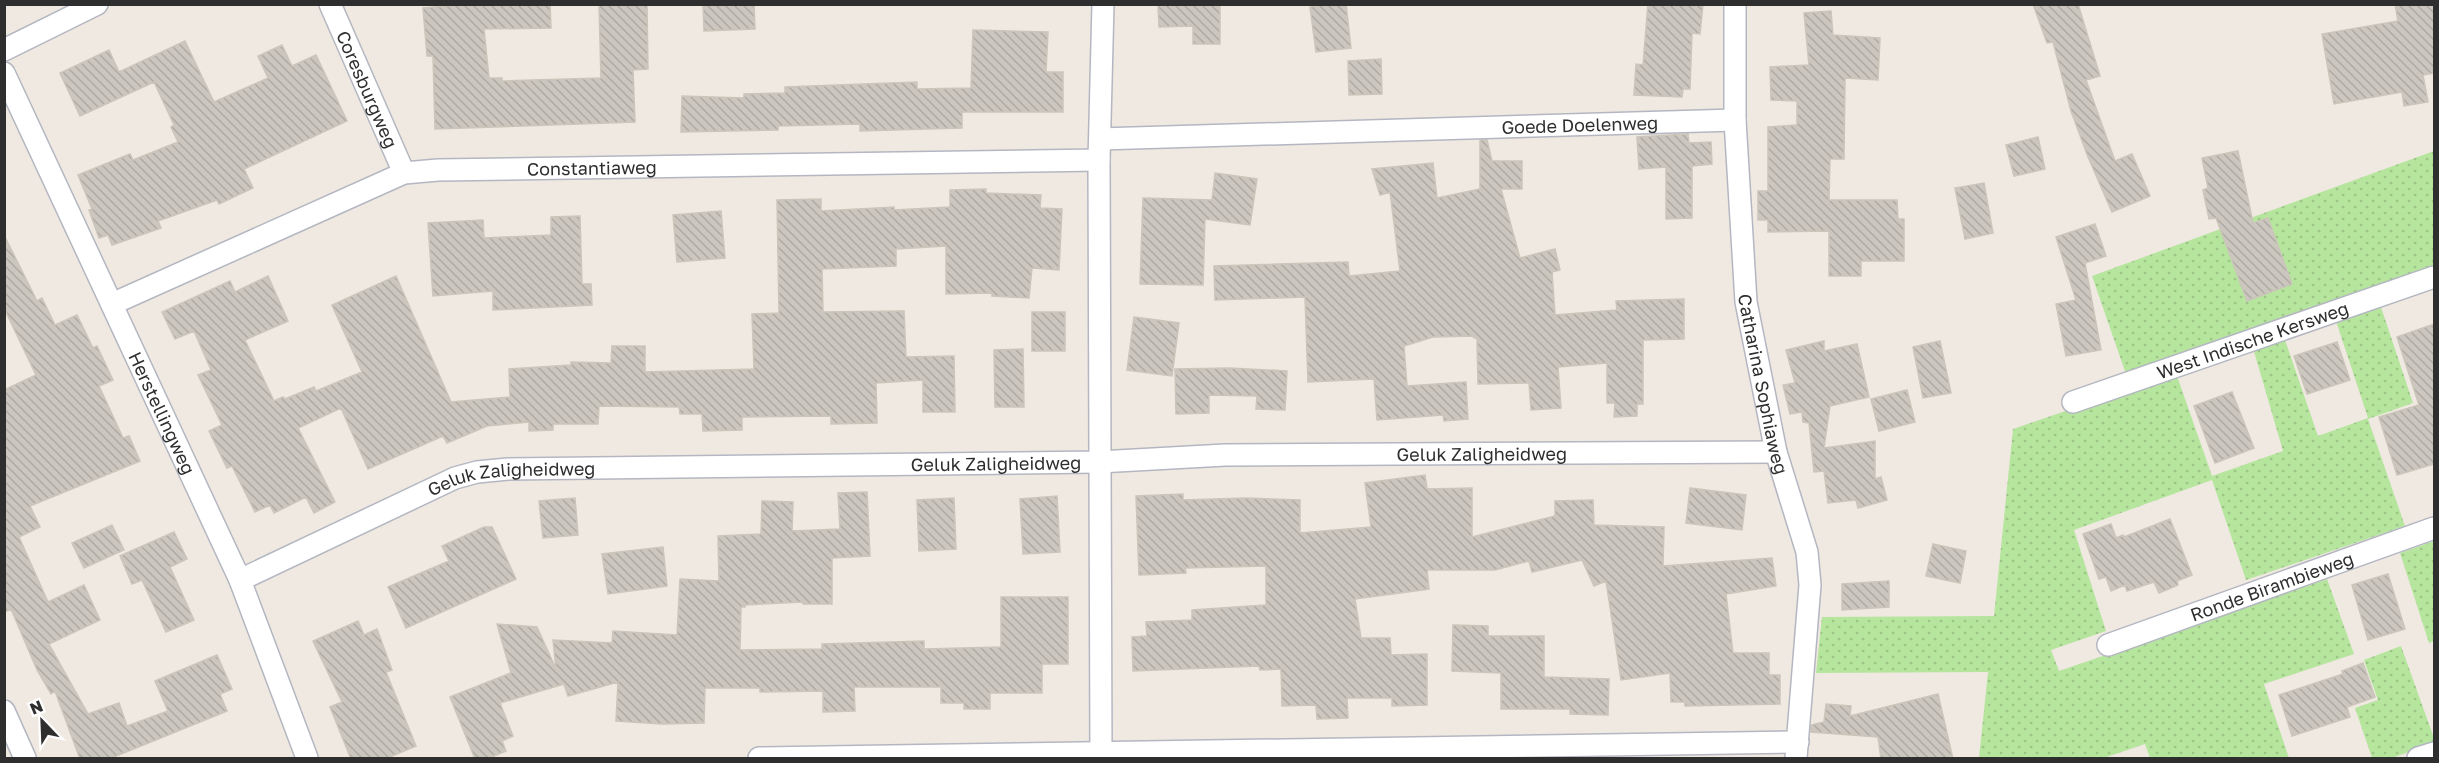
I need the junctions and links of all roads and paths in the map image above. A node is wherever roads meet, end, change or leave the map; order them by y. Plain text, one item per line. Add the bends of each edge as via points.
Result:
1 (97, 4) edge
2 (330, 4) edge
3 (1103, 4) edge
4 (1735, 4) edge
5 (4, 50) edge
6 (4, 73) edge
7 (1735, 120) junction
8 (1100, 139) junction
9 (1099, 160) junction
10 (404, 173) junction
11 (2434, 278) edge
12 (112, 304) junction
13 (2073, 402) dead end
14 (1776, 452) junction
15 (1099, 462) junction
16 (2434, 528) edge
17 (240, 580) junction
18 (2108, 645) dead end
19 (4, 711) edge
20 (1797, 750) edge
21 (2434, 753) edge
22 (1101, 756) edge
23 (25, 759) edge
24 (307, 759) edge
25 (759, 759) edge
26 (2418, 759) edge

1 - 5 street
2 - 10 street, Coresburgweg
3 - 8 street
4 - 7 street, Catharina Sophiaweg
6 - 12 street, Herstellingweg
7 - 8 street, Goede Doelenweg
7 - 14 street, Catharina Sophiaweg via 1746,302
8 - 9 street
9 - 10 street, Constantiaweg
9 - 15 street
10 - 12 street, Constantiaweg
11 - 13 street, West Indische Kersweg
12 - 17 street, Herstellingweg
14 - 15 street, Geluk Zaligheidweg via 1225,455
14 - 20 street, Catharina Sophiaweg via 1807,552 1810,585
15 - 17 street, Geluk Zaligheidweg via 477,472 455,478
15 - 22 street
16 - 18 street, Ronde Birambieweg
17 - 24 street, Herstellingweg
19 - 23 street
20 - 22 street
21 - 26 street
22 - 25 street

